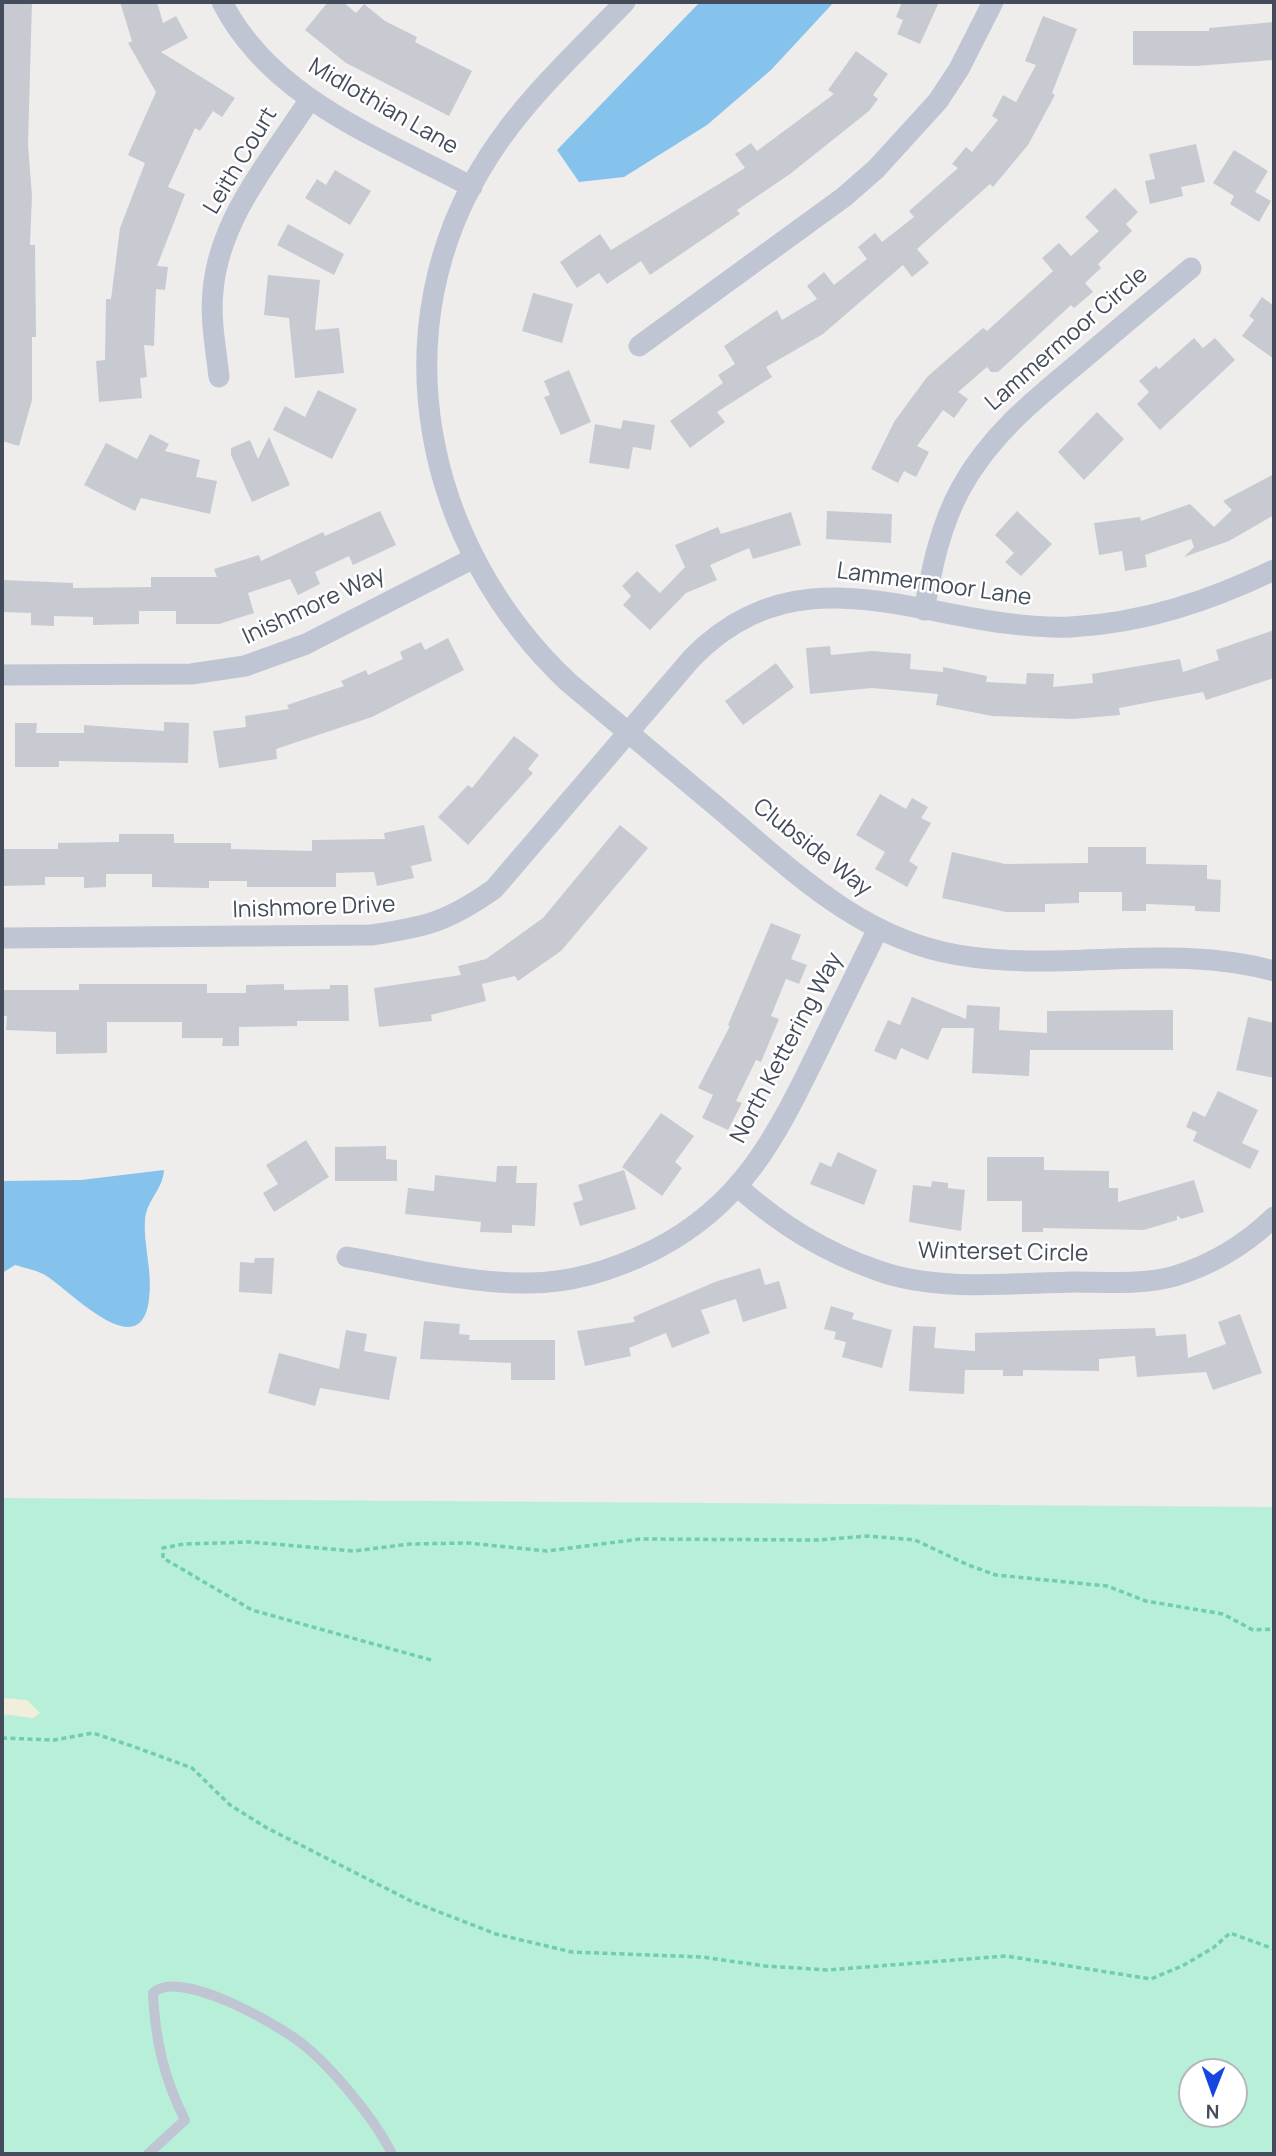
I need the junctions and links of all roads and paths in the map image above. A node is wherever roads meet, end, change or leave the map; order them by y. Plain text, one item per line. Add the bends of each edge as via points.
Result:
1 (222, 2) edge
2 (625, 2) edge
3 (993, 2) edge
4 (310, 99) junction
5 (472, 187) junction
6 (1191, 268) dead end
7 (639, 346) dead end
8 (219, 377) dead end
9 (472, 559) junction
10 (1274, 570) edge
11 (924, 610) junction
12 (2, 675) edge
13 (630, 733) junction
14 (878, 929) junction
15 (2, 938) edge
16 (1274, 971) edge
17 (738, 1187) junction
18 (1274, 1217) edge
19 (347, 1257) dead end
20 (1274, 1629) edge
21 (431, 1660) dead end
22 (2, 1738) edge
23 (1274, 1949) edge
24 (148, 2154) edge
25 (392, 2154) edge

1 - 4 street, Midlothian Lane via 260,58
2 - 5 street, Clubside Way via 517,116
3 - 7 street via 938,100 876,169
4 - 5 street, Midlothian Lane
4 - 8 street, Leith Court via 240,207 222,245 212,315
5 - 9 street, Clubside Way via 440,271 428,374 439,471
6 - 11 street, Lammermoor Circle via 1016,415 991,443 949,512
9 - 12 street, Inishmore Way via 306,644 245,666 191,674
9 - 13 street, Clubside Way via 503,611 536,651
10 - 11 street, Lammermoor Lane via 1183,609 1101,624 1011,625
11 - 13 street, Lammermoor Lane via 872,599 820,596 753,614 698,652
13 - 14 street, Clubside Way via 819,894
13 - 15 street, Inishmore Drive via 494,889 433,924 370,935
14 - 16 street, Clubside Way via 934,950 988,959 1217,960
14 - 17 street, North Kettering Way via 775,1137
17 - 18 street, Winterset Circle via 780,1222 829,1251 881,1272 958,1283 1128,1281 1174,1276 1225,1256
17 - 19 street, North Kettering Way via 669,1242 614,1268 566,1280 490,1283
20 - 21 path via 1253,1630 1223,1614 1146,1601 1107,1586 996,1575 915,1540 879,1537 640,1539 547,1551 468,1543 354,1551 250,1542 163,1548 163,1558 252,1610
22 - 23 path via 54,1740 93,1734 192,1768 230,1805 267,1828 411,1901 496,1934 572,1952 702,1957 828,1970 1006,1956 1152,1979 1213,1948 1230,1933
24 - 25 lane via 185,2120 160,2060 154,2025 153,1993 159,1987 172,1986 199,1990 255,2015 300,2043 359,2107

